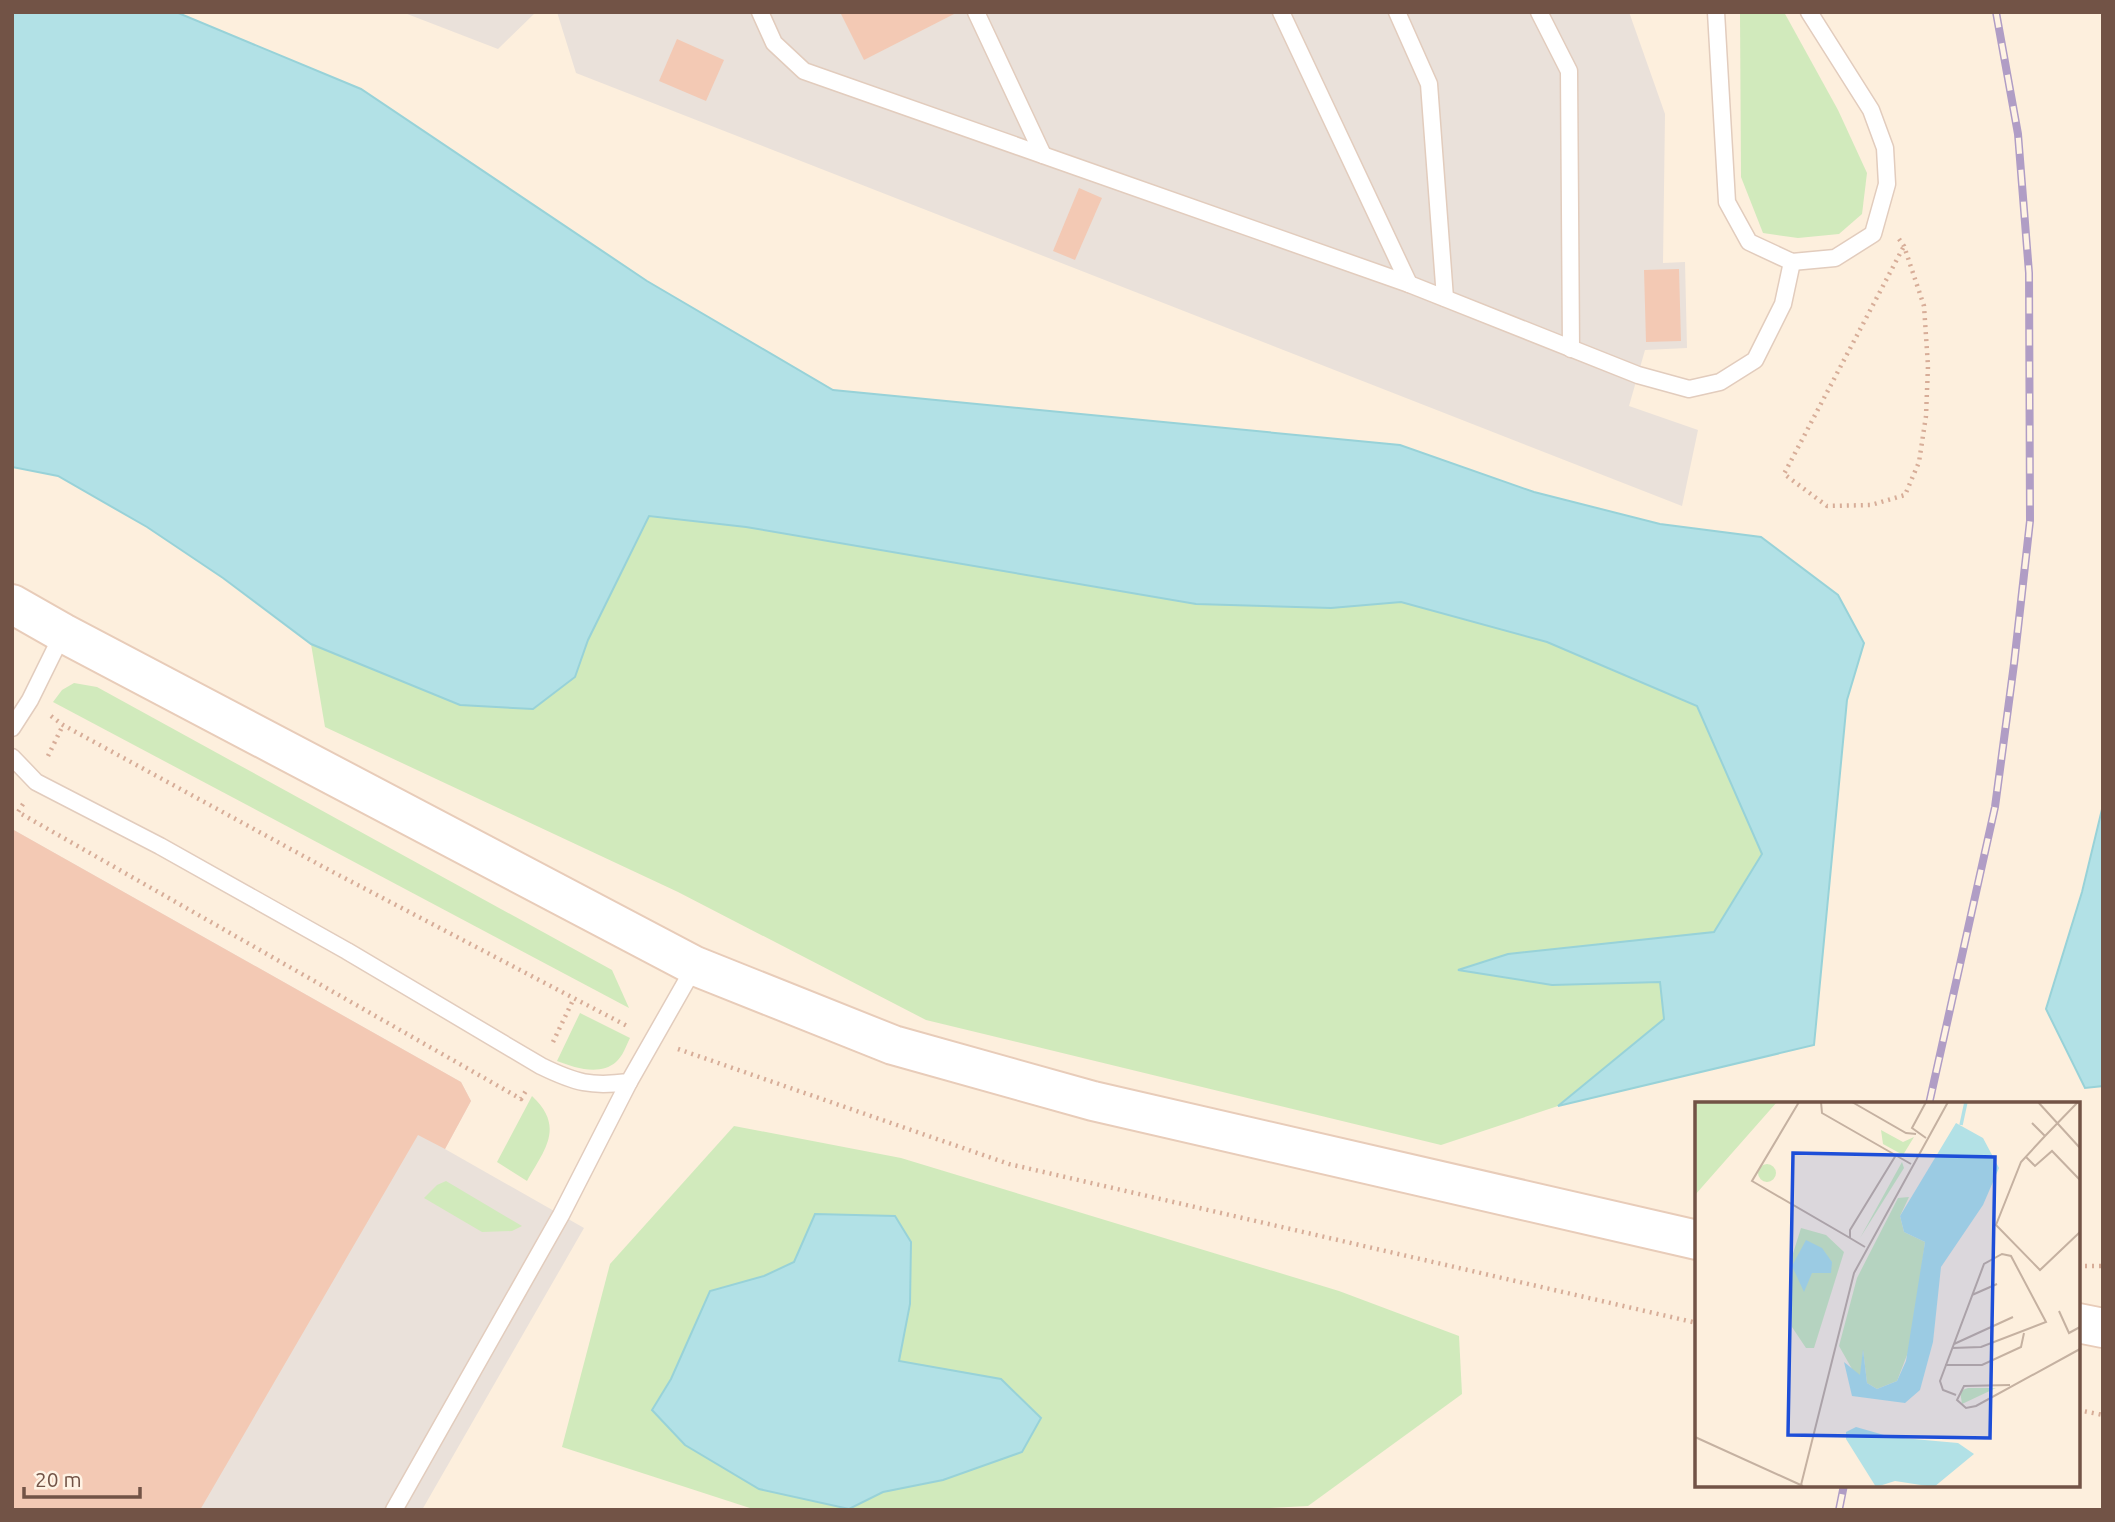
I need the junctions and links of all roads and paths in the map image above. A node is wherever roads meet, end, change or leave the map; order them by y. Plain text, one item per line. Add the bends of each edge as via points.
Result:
1 (760, 12) edge
2 (976, 12) edge
3 (1281, 12) edge
4 (1396, 12) edge
5 (1539, 12) edge
6 (1716, 12) edge
7 (1808, 12) edge
8 (1043, 155) junction
9 (1879, 210) junction
10 (1904, 246) junction
11 (1792, 262) junction
12 (1409, 284) junction
13 (1445, 298) junction
14 (1571, 349) junction
15 (12, 604) edge
16 (63, 633) junction
17 (12, 728) edge
18 (12, 757) edge
19 (695, 966) junction
20 (629, 1082) junction
21 (1695, 1240) edge
22 (2080, 1266) edge
23 (2103, 1266) edge
24 (2080, 1323) edge
25 (2103, 1328) edge
26 (2080, 1410) edge
27 (2103, 1415) edge
28 (394, 1510) edge

1 - 8 lane via 774,43 804,71
2 - 8 lane
3 - 12 lane
4 - 13 lane via 1429,84
5 - 14 lane via 1569,71
6 - 11 lane via 1727,202 1749,242
7 - 9 lane via 1871,110 1885,148 1887,184
8 - 12 lane
9 - 10 path
9 - 11 lane via 1873,234 1835,258
10 - 10 path via 1923,306 1928,366 1919,462 1905,495 1871,505 1827,506 1784,474
11 - 14 lane via 1783,304 1755,360 1720,382 1689,389
12 - 13 lane
13 - 14 lane
15 - 16 main road
16 - 17 lane
16 - 19 main road
18 - 20 lane via 36,782 324,938 541,1066 568,1079 602,1086
19 - 20 lane
19 - 21 main road via 893,1045 1093,1101
20 - 28 lane via 561,1216
22 - 23 path
24 - 25 main road
26 - 27 path

